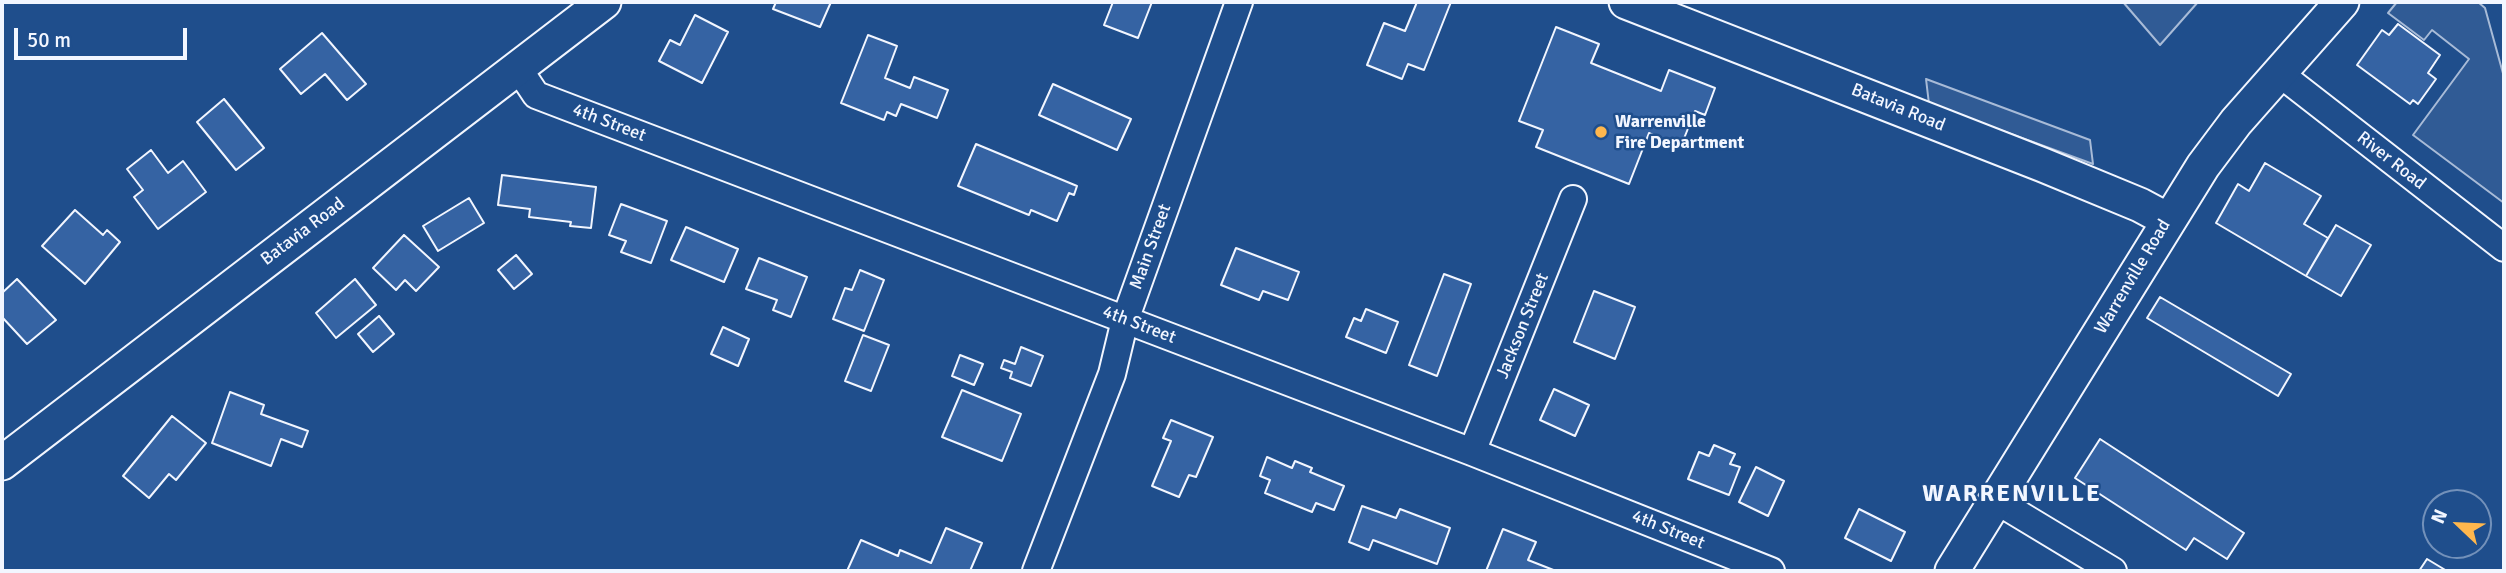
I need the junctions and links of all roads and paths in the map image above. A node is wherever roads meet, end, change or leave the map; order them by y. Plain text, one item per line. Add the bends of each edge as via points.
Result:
1 (604, 2) edge
2 (1239, 2) edge
3 (1626, 2) edge
4 (2342, 2) edge
5 (518, 68) junction
6 (2279, 73) junction
7 (1573, 199) dead end
8 (2168, 220) junction
9 (2504, 248) edge
10 (1125, 320) junction
11 (1472, 452) junction
12 (2, 463) edge
13 (1997, 501) junction
14 (1036, 571) edge
15 (1771, 571) edge
16 (1952, 571) edge
17 (2113, 571) edge

1 - 5 main road, Batavia Road
2 - 10 street, Main Street
3 - 8 main road, Batavia Road via 2043,165
4 - 6 main road, Warrenville Road
5 - 10 street, 4th Street via 536,95
5 - 12 main road, Batavia Road
6 - 8 main road, Warrenville Road via 2236,122
6 - 9 street, River Road
7 - 11 street, Jackson Street
8 - 13 main road, Warrenville Road
10 - 11 street, 4th Street
10 - 14 street, Main Street via 1112,374
11 - 15 street, 4th Street
13 - 16 main road, Warrenville Road
13 - 17 street

